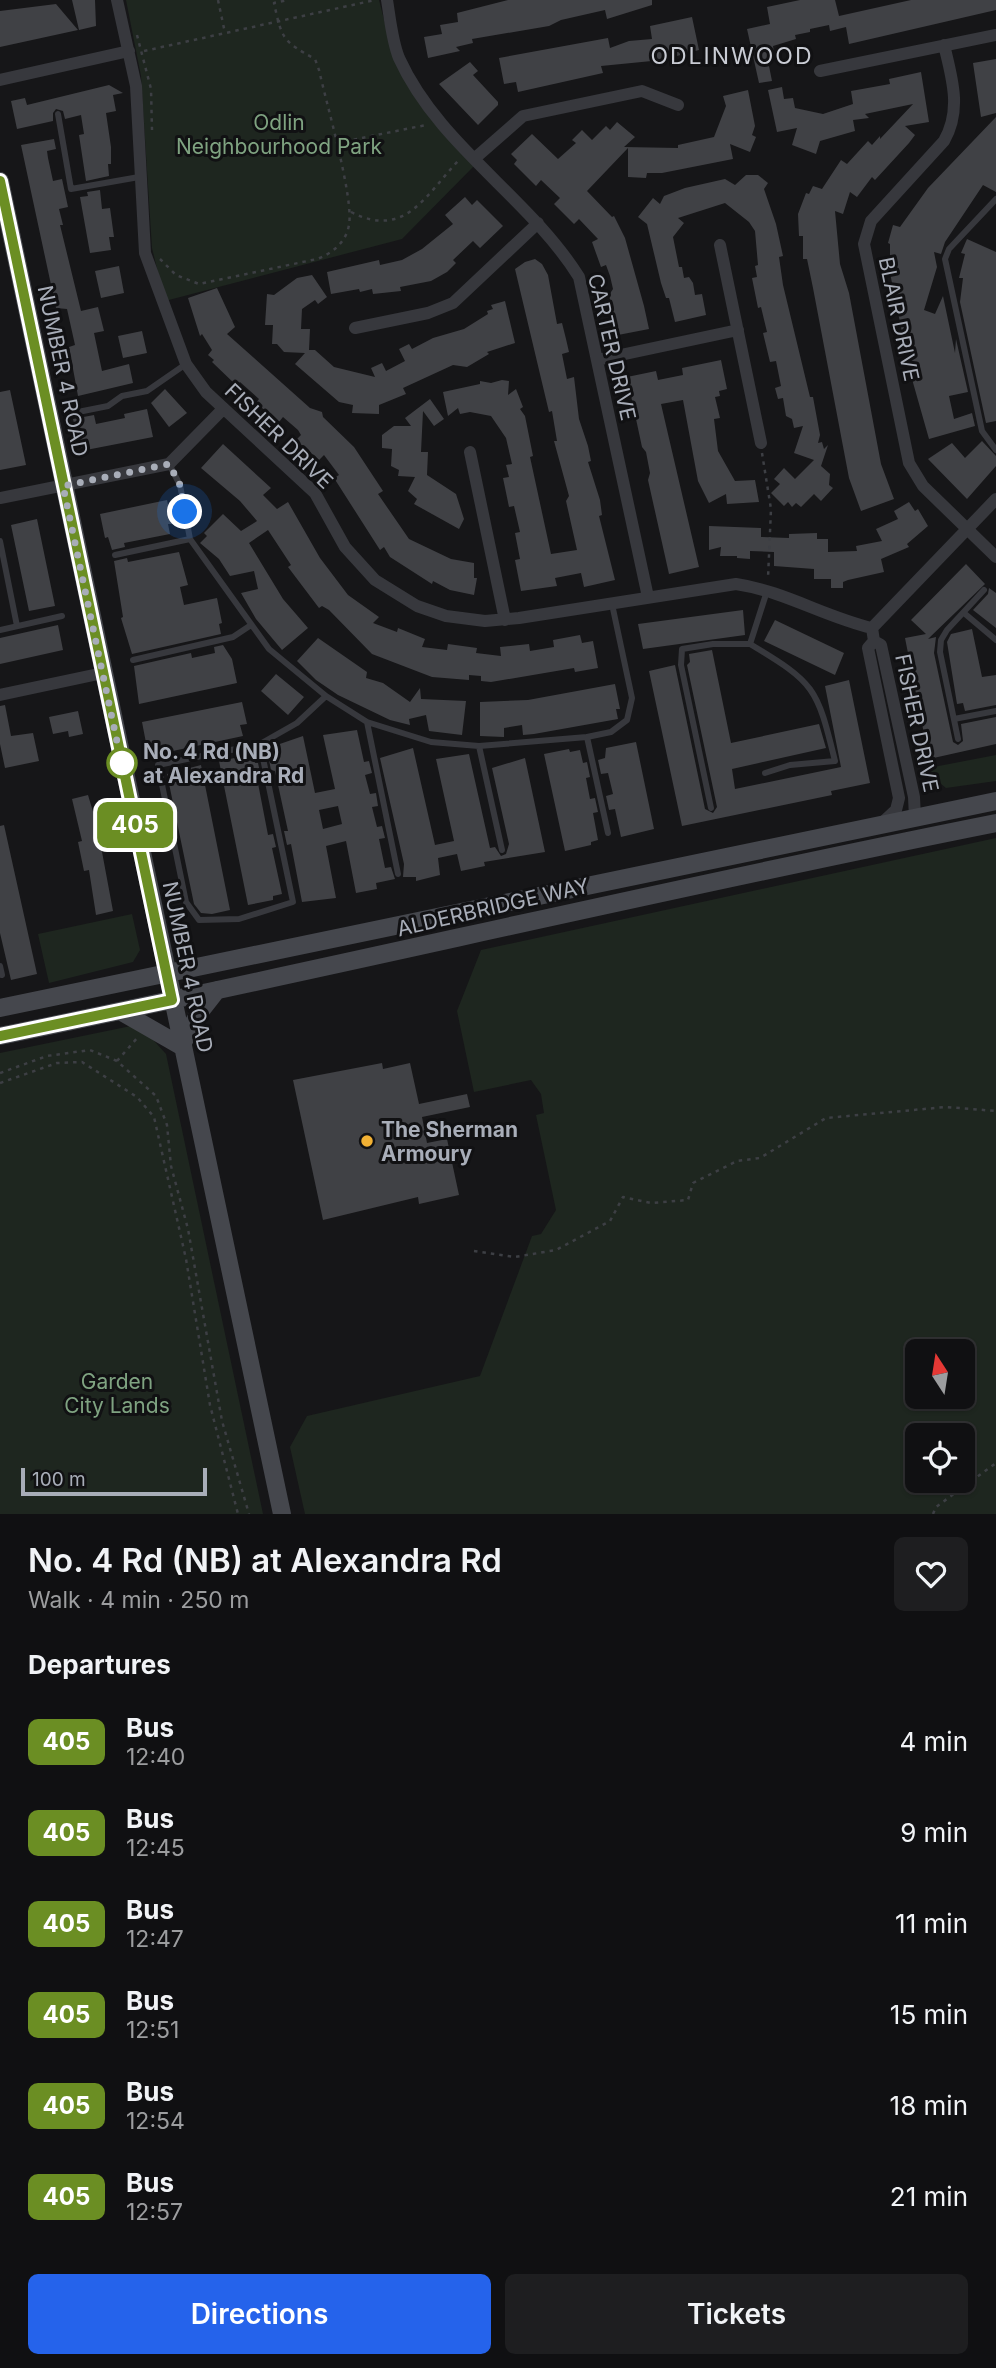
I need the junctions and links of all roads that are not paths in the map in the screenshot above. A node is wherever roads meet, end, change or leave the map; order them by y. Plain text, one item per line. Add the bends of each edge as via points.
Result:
1 (117, 0) edge
2 (387, 0) edge
3 (996, 35) edge
4 (944, 45) junction
5 (129, 51) junction
6 (820, 71) dead end
7 (0, 80) edge
8 (678, 105) dead end
9 (58, 114) dead end
10 (471, 155) junction
11 (139, 177) junction
12 (0, 181) edge
13 (996, 199) edge
14 (538, 223) junction
15 (720, 245) dead end
16 (355, 328) dead end
17 (738, 330) junction
18 (597, 360) junction
19 (186, 364) junction
20 (223, 409) junction
21 (73, 413) dead end
22 (761, 443) road end
23 (996, 450) edge
24 (470, 452) dead end
25 (169, 464) junction
26 (63, 486) junction
27 (0, 498) edge
28 (996, 499) edge
29 (967, 529) junction
30 (190, 539) junction
31 (0, 541) edge
32 (115, 555) dead end
33 (996, 557) edge
34 (768, 589) junction
35 (984, 590) dead end
36 (648, 597) junction
37 (612, 604) junction
38 (964, 613) junction
39 (62, 616) dead end
40 (505, 620) junction
41 (251, 625) junction
42 (18, 626) junction
43 (0, 630) edge
44 (873, 634) junction
45 (996, 640) edge
46 (750, 644) junction
47 (133, 660) dead end
48 (103, 673) junction
49 (0, 695) edge
50 (326, 696) junction
51 (996, 711) edge
52 (954, 719) junction
53 (366, 722) junction
54 (587, 737) junction
55 (958, 739) dead end
56 (261, 744) junction
57 (479, 746) junction
58 (765, 773) dead end
59 (996, 801) edge
60 (711, 808) dead end
61 (915, 818) junction
62 (996, 823) edge
63 (878, 825) junction
64 (608, 833) dead end
65 (502, 850) dead end
66 (398, 874) dead end
67 (675, 889) junction
68 (0, 966) edge
69 (166, 972) junction
70 (2, 975) dead end
71 (217, 990) junction
72 (172, 1000) junction
73 (0, 1008) edge
74 (120, 1011) junction
75 (0, 1036) edge
76 (181, 1046) junction
77 (282, 1514) edge

1 - 5 street, FISHER DRIVE
2 - 10 street, CARTER DRIVE via 398,55 421,99
3 - 4 street
4 - 6 street
4 - 29 street, BLAIR DRIVE via 955,101 952,128 871,221 864,244 909,463 923,486
5 - 7 street
5 - 11 street, FISHER DRIVE via 136,86
8 - 10 street via 642,91 523,116
9 - 11 lane via 71,189
10 - 14 street, CARTER DRIVE
11 - 19 street, FISHER DRIVE via 148,267
12 - 26 main road, NUMBER 4 ROAD
13 - 23 lane via 945,258 982,431
14 - 16 street via 453,303 428,313
14 - 18 street, CARTER DRIVE via 579,277
15 - 17 street
17 - 18 street
17 - 22 street
18 - 36 street, CARTER DRIVE
19 - 20 street, FISHER DRIVE
19 - 21 lane via 147,391
20 - 25 street
20 - 40 street, FISHER DRIVE via 300,477 322,503 345,547 391,592 446,616
24 - 40 street
25 - 26 street
25 - 30 lane via 180,485
26 - 27 street
26 - 48 main road, NUMBER 4 ROAD
28 - 29 street
29 - 33 street, BLAIR DRIVE
29 - 44 street
30 - 32 lane
30 - 41 lane
31 - 42 lane
34 - 36 street, FISHER DRIVE via 736,584
34 - 44 street, FISHER DRIVE
34 - 46 lane
35 - 38 lane
36 - 37 street, FISHER DRIVE
37 - 40 street, FISHER DRIVE
37 - 54 lane via 632,698 627,720 611,732
38 - 45 lane
38 - 52 lane via 941,640
39 - 42 lane
41 - 47 lane via 233,638
41 - 50 lane via 269,649
42 - 43 lane
44 - 61 street, FISHER DRIVE via 881,645
44 - 63 street, FISHER DRIVE via 868,648 899,798 896,810
46 - 58 lane via 800,676 814,691 835,761 790,765
46 - 60 lane via 682,649 681,665
48 - 49 street
48 - 69 main road, NUMBER 4 ROAD
50 - 53 lane
50 - 56 lane via 297,723
51 - 52 lane
52 - 55 lane
53 - 57 lane via 431,743
53 - 66 lane
54 - 57 lane
54 - 64 lane
56 - 56 lane via 158,765 186,902 199,920 239,919 293,902
57 - 65 lane
59 - 61 main road, ALDERBRIDGE WAY
61 - 63 main road, ALDERBRIDGE WAY
61 - 67 main road via 901,830 733,866
62 - 67 main road, ALDERBRIDGE WAY
63 - 69 main road, ALDERBRIDGE WAY
67 - 71 main road, ALDERBRIDGE WAY
68 - 70 lane
69 - 72 main road, NUMBER 4 ROAD
69 - 73 main road, ALDERBRIDGE WAY
71 - 72 main road, ALDERBRIDGE WAY
71 - 76 main road
72 - 74 main road, ALDERBRIDGE WAY
72 - 76 main road, NUMBER 4 ROAD
74 - 75 main road, ALDERBRIDGE WAY
74 - 76 main road
76 - 77 main road, NUMBER 4 ROAD

